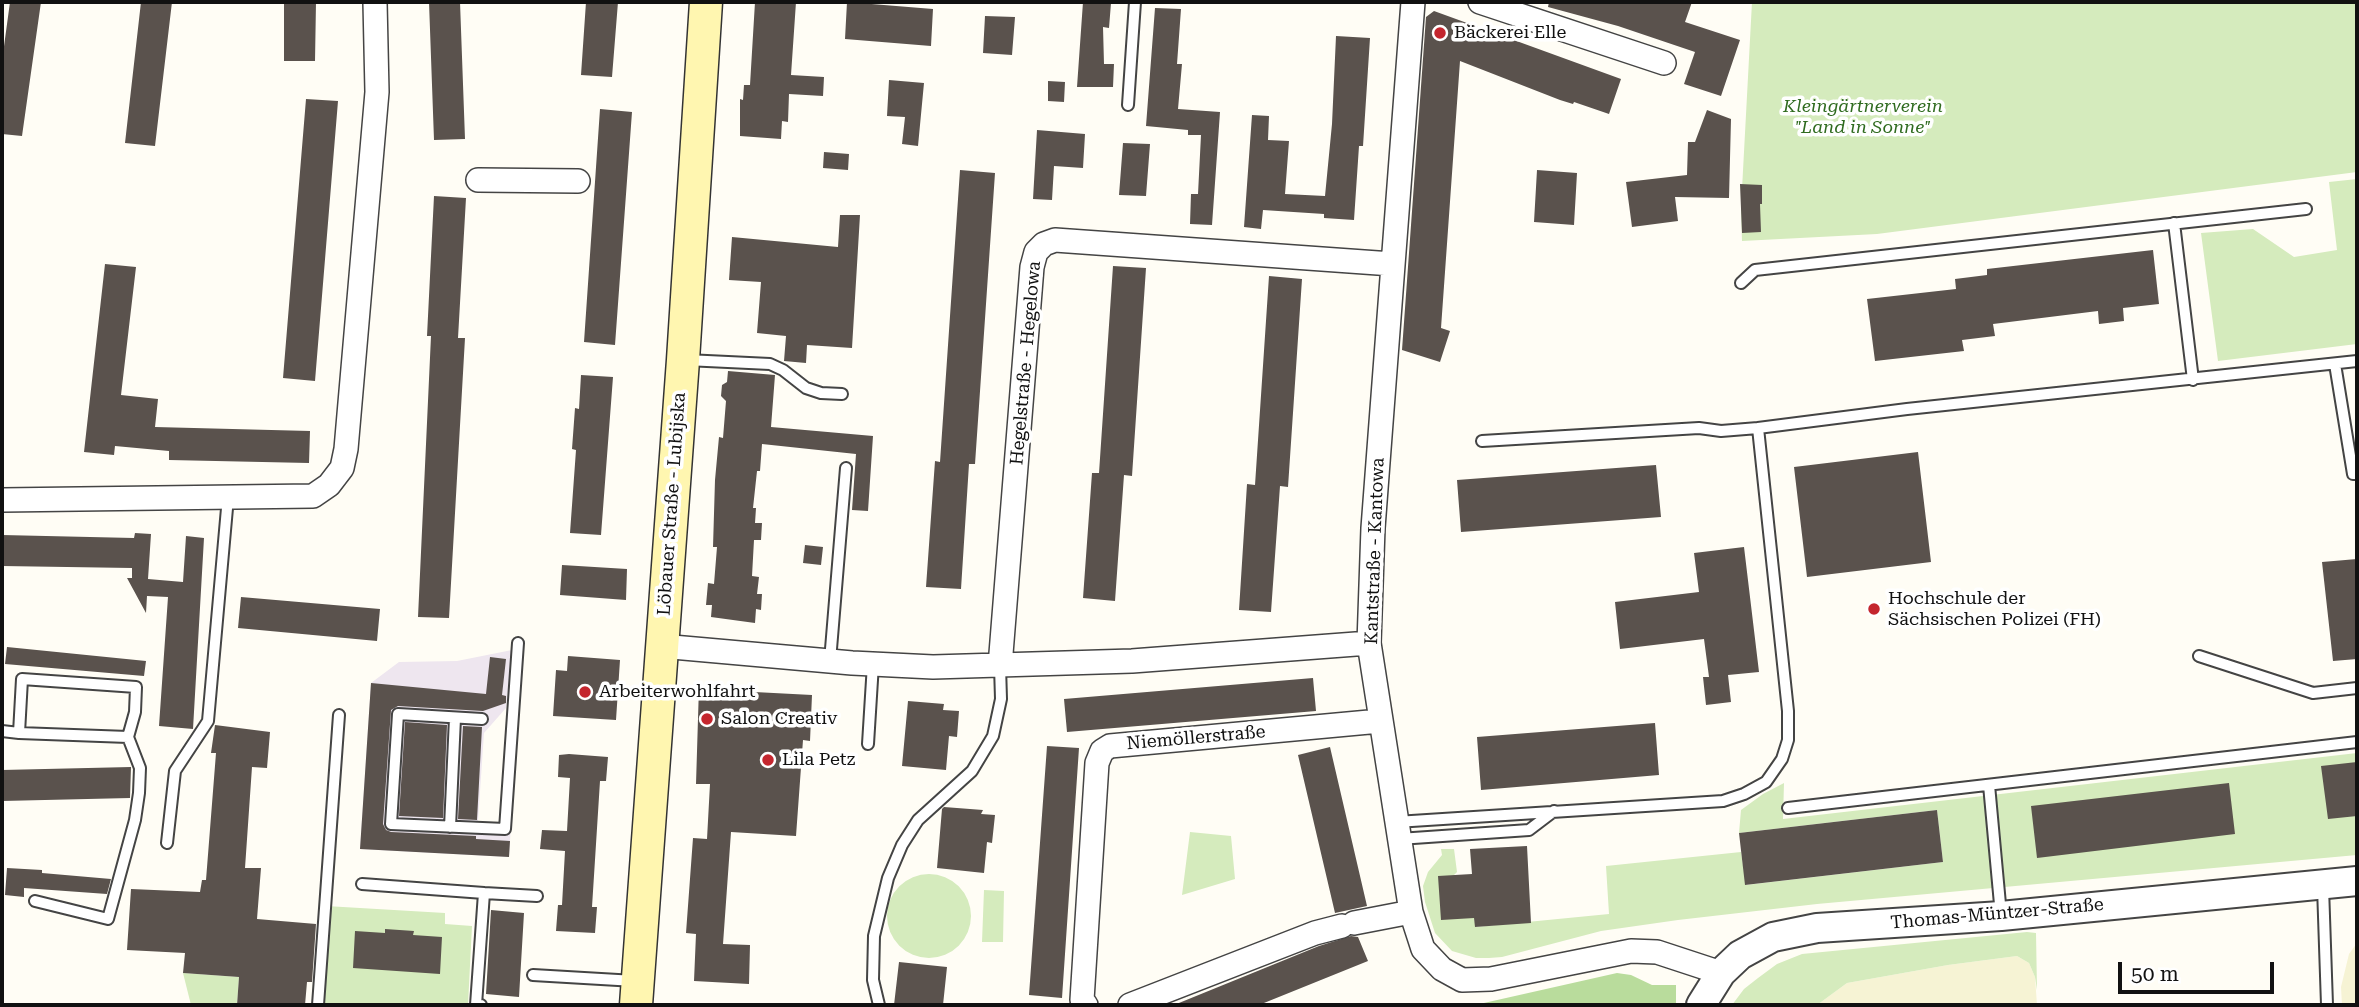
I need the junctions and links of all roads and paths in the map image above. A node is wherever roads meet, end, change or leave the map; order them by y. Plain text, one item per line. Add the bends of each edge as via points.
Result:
1 (375, 2) edge
2 (706, 2) edge
3 (1135, 2) edge
4 (1413, 2) edge
5 (1480, 2) edge
6 (1664, 63) dead end
7 (1128, 105) dead end
8 (478, 180) dead end
9 (578, 181) dead end
10 (2306, 209) dead end
11 (2174, 223) junction
12 (1392, 264) junction
13 (1741, 284) dead end
14 (683, 360) junction
15 (2357, 361) edge
16 (2335, 364) junction
17 (2193, 380) junction
18 (842, 394) dead end
19 (1758, 428) junction
20 (1482, 441) dead end
21 (846, 468) dead end
22 (2357, 474) edge
23 (228, 497) junction
24 (2, 500) edge
25 (518, 643) dead end
26 (1369, 643) junction
27 (661, 646) junction
28 (2199, 656) dead end
29 (830, 661) junction
30 (873, 664) junction
31 (1000, 666) junction
32 (2357, 688) edge
33 (339, 715) dead end
34 (455, 718) junction
35 (482, 719) dead end
36 (1380, 721) junction
37 (2, 731) edge
38 (19, 733) junction
39 (128, 737) junction
40 (2357, 742) edge
41 (867, 744) dead end
42 (1989, 785) junction
43 (1788, 808) dead end
44 (1555, 811) junction
45 (450, 827) junction
46 (1398, 830) junction
47 (167, 843) dead end
48 (2357, 881) edge
49 (362, 884) dead end
50 (2322, 884) junction
51 (484, 892) junction
52 (537, 896) dead end
53 (35, 901) dead end
54 (1411, 912) junction
55 (2001, 916) junction
56 (1721, 972) junction
57 (533, 975) dead end
58 (637, 993) edge
59 (318, 1005) edge
60 (481, 1005) edge
61 (879, 1005) edge
62 (1086, 1005) edge
63 (1129, 1005) edge
64 (1700, 1005) edge
65 (2327, 1005) edge

1 - 23 street via 377,92 342,468 313,496
2 - 14 main road, Löbauer Straße - Lubijska
3 - 7 lane
4 - 12 street, Kantstraße - Kantowa
5 - 6 street
8 - 9 street
10 - 11 lane
11 - 13 lane via 1755,270
11 - 17 lane
12 - 26 street, Kantstraße - Kantowa
12 - 31 street, Hegelstraße - Hegelowa via 1055,240 1036,252
14 - 18 lane via 770,364 806,388
14 - 27 main road, Löbauer Straße - Lubijska
15 - 16 lane
16 - 17 lane
16 - 22 lane via 2353,474
17 - 19 lane
19 - 20 lane
19 - 44 lane via 1788,711 1788,740 1782,759 1766,782 1723,801
21 - 29 lane
23 - 24 street
23 - 47 lane via 208,721 174,771
25 - 45 lane via 505,829
26 - 31 street
26 - 36 street, Kantstraße - Kantowa
27 - 29 street
27 - 58 main road, Löbauer Straße - Lubijska
28 - 32 lane via 2313,693
29 - 30 street
30 - 31 street
30 - 41 lane
31 - 61 lane via 1001,699 993,736 972,771 918,820 888,878 874,936 873,980
33 - 59 lane
34 - 35 lane
34 - 45 lane
34 - 45 lane via 398,714 391,824
36 - 46 street, Kantstraße - Kantowa
36 - 62 street, Niemöllerstraße via 1110,746 1102,751 1097,763 1082,1000
37 - 38 lane
38 - 39 lane
38 - 39 lane via 22,679 135,687
39 - 53 lane via 140,768 139,793 108,919
40 - 42 lane
42 - 43 lane
42 - 55 lane
44 - 46 lane
44 - 46 lane via 1530,830
46 - 54 street, Kantstraße - Kantowa
48 - 50 street, Thomas-Müntzer-Straße
49 - 51 lane
50 - 55 street, Thomas-Müntzer-Straße
50 - 65 lane
51 - 52 lane
51 - 60 lane via 476,1005
54 - 56 street, Kantstraße - Kantowa via 1423,948 1442,969 1462,980 1491,979 1631,951 1657,951
54 - 63 street via 1315,933
55 - 56 street, Thomas-Müntzer-Straße via 1816,928 1773,937
56 - 64 street, Thomas-Müntzer-Straße
57 - 58 lane

